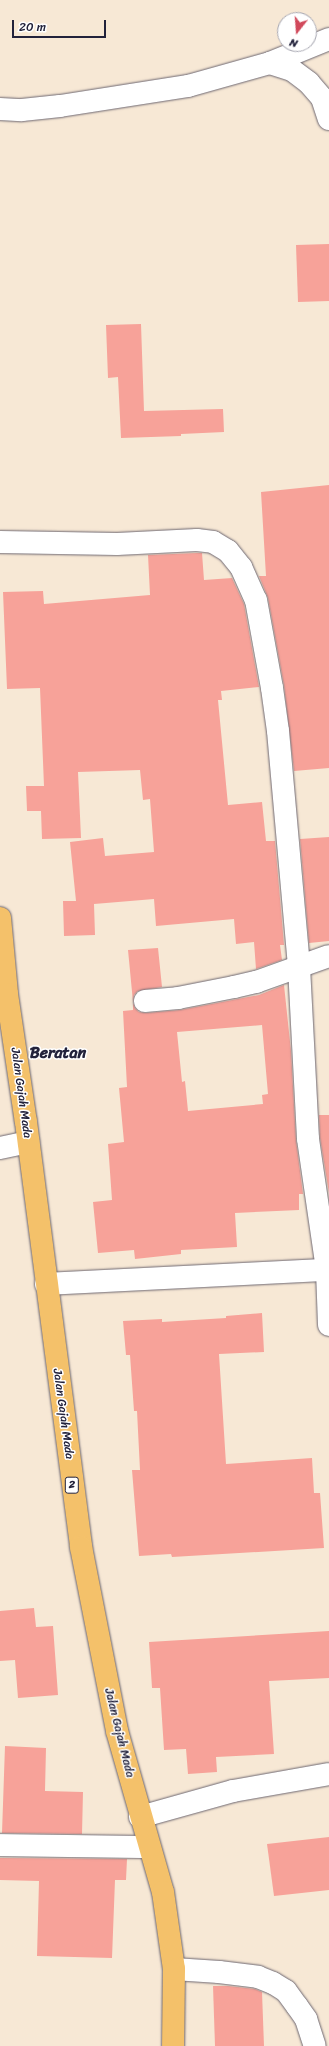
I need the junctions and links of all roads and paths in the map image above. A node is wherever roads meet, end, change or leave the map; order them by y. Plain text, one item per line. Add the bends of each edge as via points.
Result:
1 (329, 39) edge
2 (270, 63) junction
3 (0, 109) edge
4 (329, 119) edge
5 (0, 542) edge
6 (0, 918) edge
7 (2, 954) edge
8 (329, 956) edge
9 (299, 967) junction
10 (145, 1001) dead end
11 (28, 1142) junction
12 (0, 1148) edge
13 (327, 1270) junction
14 (46, 1284) junction
15 (329, 1325) edge
16 (329, 1774) edge
17 (140, 1817) junction
18 (0, 1845) edge
19 (149, 1847) junction
20 (174, 1969) junction
21 (173, 2046) edge
22 (315, 2046) edge

1 - 2 street
2 - 3 street via 188,86 141,95 22,110
2 - 4 street via 292,70 309,83 322,98
5 - 9 street via 117,544 197,540 213,542 228,551 241,567 256,600 272,688
6 - 7 highway, Jalan Gajah Mada / 2
7 - 11 highway, Jalan Gajah Mada / 2
8 - 9 street
9 - 10 street via 234,987 178,998
9 - 13 street via 308,1139
11 - 12 street
11 - 14 highway, Jalan Gajah Mada / 2
13 - 14 street
13 - 15 street
14 - 17 highway, Jalan Gajah Mada / 2 via 82,1555 117,1731
16 - 17 street via 233,1791
17 - 19 highway, Jalan Gajah Mada / 2
18 - 19 street
19 - 20 highway, Jalan Gajah Mada / 2 via 162,1892
20 - 21 highway, Jalan Gajah Mada / 2
20 - 22 street via 258,1977 273,1983 286,1991 306,2018

